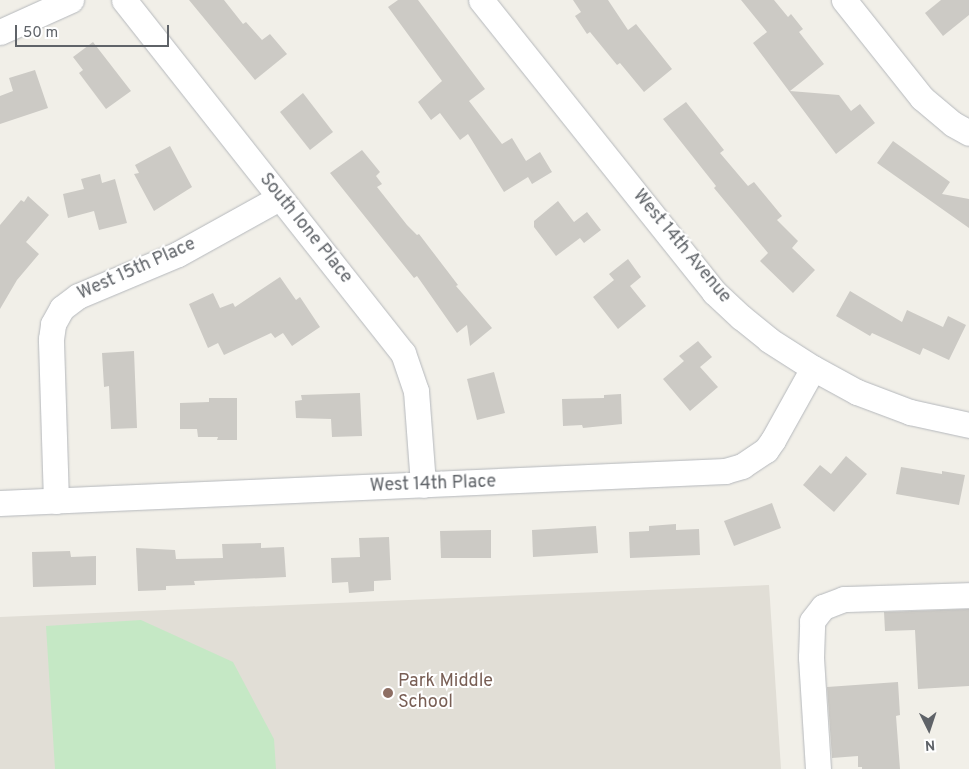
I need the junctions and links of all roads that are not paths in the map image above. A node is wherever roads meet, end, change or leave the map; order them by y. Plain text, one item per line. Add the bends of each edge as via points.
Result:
1 (71, 0) edge
2 (124, 0) edge
3 (481, 0) edge
4 (844, 0) edge
5 (0, 32) edge
6 (969, 133) edge
7 (279, 198) junction
8 (813, 368) junction
9 (969, 425) edge
10 (423, 485) junction
11 (56, 501) junction
12 (0, 503) edge
13 (969, 595) edge
14 (818, 769) edge

1 - 5 street
2 - 7 street, South Ione Place
3 - 8 street, West 14th Avenue via 714,292 769,340
4 - 6 street via 922,98
7 - 10 street, South Ione Place via 403,353 416,392
7 - 11 street, West 15th Place via 178,254 78,296 62,308 53,324 51,339
8 - 9 street, West 14th Avenue via 857,392 910,412
8 - 10 street, West 14th Place via 766,450 754,460 725,472
10 - 11 street, West 14th Place
11 - 12 street, West 14th Place
13 - 14 street via 844,599 823,607 812,621

